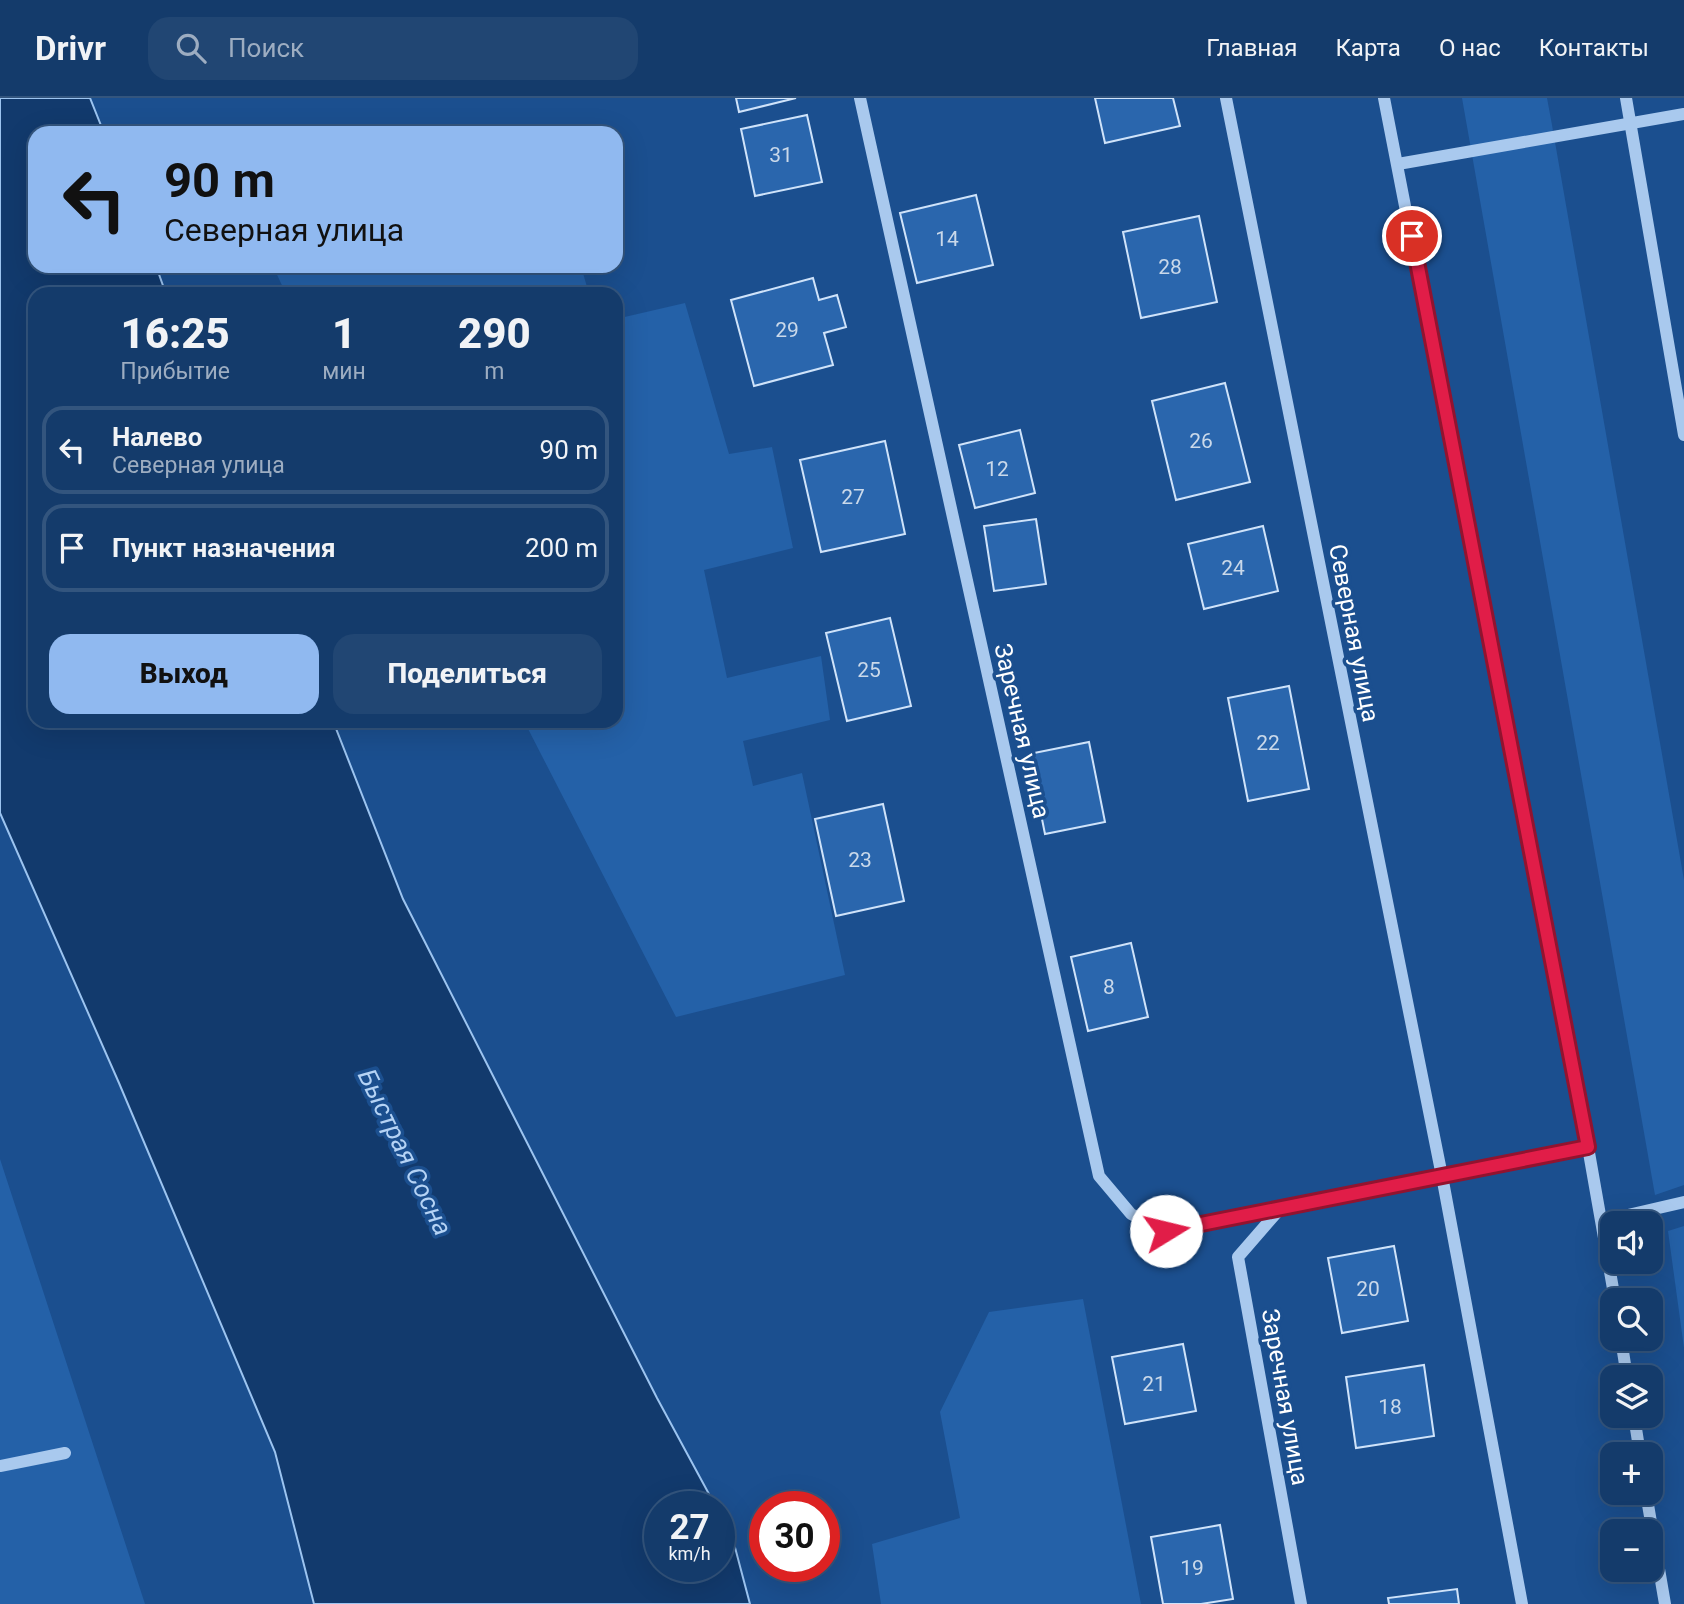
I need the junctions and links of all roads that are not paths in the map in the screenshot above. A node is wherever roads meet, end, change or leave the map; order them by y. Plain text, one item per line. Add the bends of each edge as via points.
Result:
1 (860, 98) edge
2 (1226, 98) edge
3 (1384, 98) edge
4 (1626, 98) edge
5 (1684, 114) edge
6 (1630, 125) junction
7 (1398, 164) junction
8 (1684, 435) edge
9 (1588, 1147) junction
10 (1441, 1176) junction
11 (1684, 1202) edge
12 (1278, 1211) junction
13 (1600, 1211) edge
14 (1647, 1211) edge
15 (65, 1453) dead end
16 (0, 1466) edge
17 (1648, 1505) edge
18 (1301, 1604) edge
19 (1522, 1604) edge
20 (1665, 1604) edge

1 - 12 street, Заречная улица via 1099,1176 1131,1214 1166,1231
2 - 10 street, Северная улица
3 - 7 street
4 - 6 street
5 - 6 street
6 - 7 street
6 - 8 street
7 - 9 street
9 - 10 street, Заречная улица
9 - 13 street
10 - 12 street, Заречная улица
10 - 19 street, Северная улица
11 - 14 street
12 - 18 street, Заречная улица via 1238,1256
15 - 16 street
17 - 20 street

